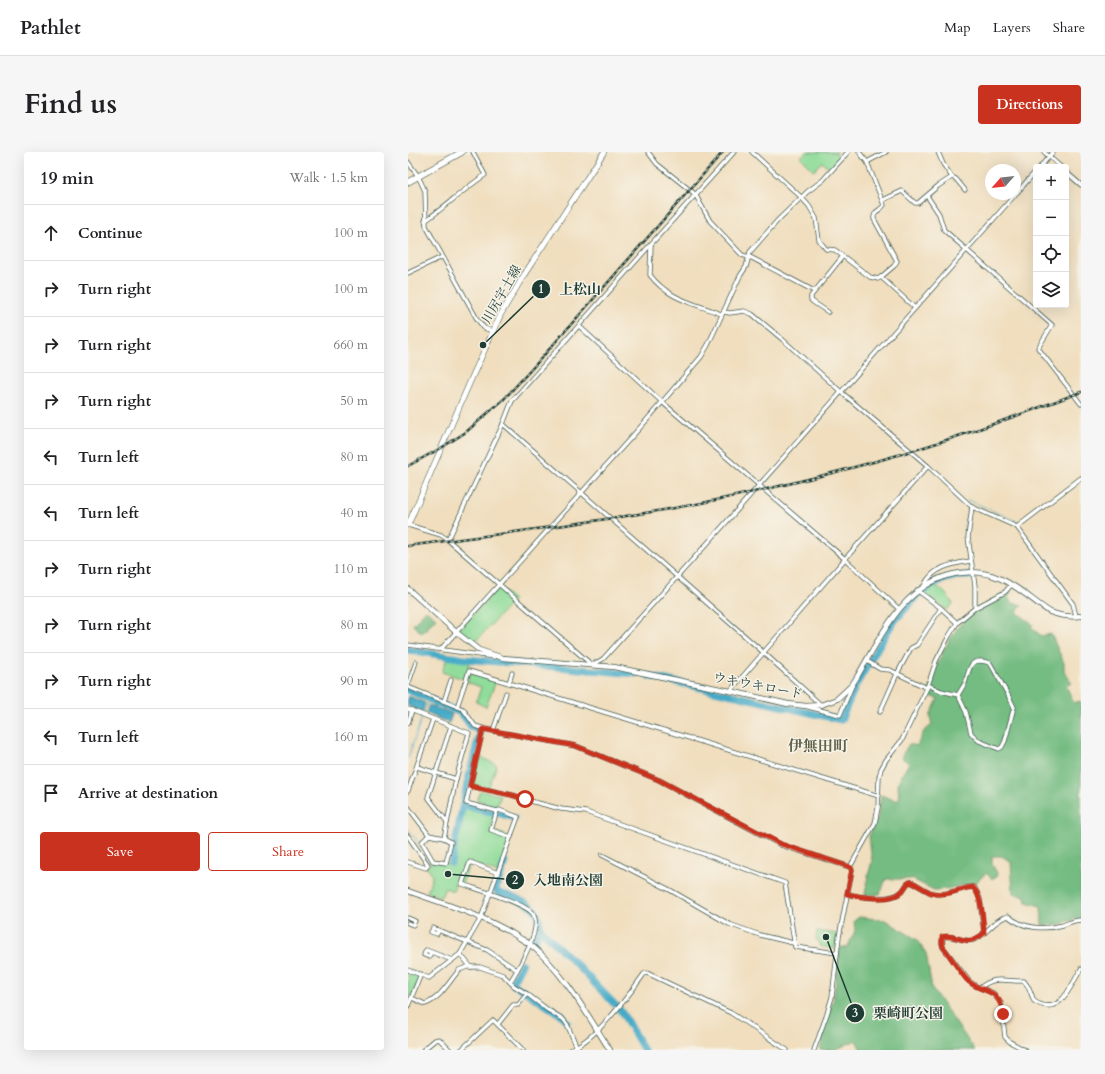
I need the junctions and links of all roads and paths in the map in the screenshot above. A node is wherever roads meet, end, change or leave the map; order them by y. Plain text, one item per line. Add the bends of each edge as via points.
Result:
1 (462, 152) edge
2 (473, 152) edge
3 (604, 152) edge
4 (648, 152) edge
5 (734, 152) edge
6 (752, 152) edge
7 (848, 152) edge
8 (859, 152) edge
9 (886, 152) edge
10 (938, 152) edge
11 (1044, 152) edge
12 (1053, 152) edge
13 (1049, 156) junction
14 (408, 162) edge
15 (867, 162) junction
16 (1042, 164) edge
17 (1058, 164) edge
18 (1033, 174) edge
19 (1069, 175) edge
20 (418, 176) junction
21 (952, 177) junction
22 (408, 182) edge
23 (1081, 185) edge
24 (965, 190) dead end
25 (695, 194) junction
26 (927, 196) junction
27 (801, 197) junction
28 (883, 200) junction
29 (425, 221) junction
30 (651, 244) junction
31 (966, 250) junction
32 (442, 256) junction
33 (843, 256) junction
34 (749, 258) junction
35 (408, 274) edge
36 (881, 277) junction
37 (814, 291) junction
38 (916, 308) junction
39 (828, 312) dead end
40 (722, 313) junction
41 (579, 326) junction
42 (492, 331) junction
43 (840, 391) junction
44 (662, 402) junction
45 (1081, 404) edge
46 (503, 424) junction
47 (928, 466) junction
48 (1081, 478) edge
49 (759, 484) junction
50 (581, 492) junction
51 (972, 507) junction
52 (408, 525) edge
53 (1017, 527) junction
54 (448, 540) junction
55 (844, 559) junction
56 (970, 561) junction
57 (974, 572) junction
58 (677, 577) junction
59 (499, 585) junction
60 (1011, 585) junction
61 (924, 586) junction
62 (408, 589) edge
63 (917, 590) junction
64 (941, 608) junction
65 (975, 608) junction
66 (899, 609) junction
67 (1078, 616) edge
68 (957, 623) junction
69 (456, 632) junction
70 (408, 645) edge
71 (441, 649) junction
72 (763, 652) junction
73 (503, 658) junction
74 (867, 661) junction
75 (416, 662) dead end
76 (592, 665) junction
77 (512, 673) dead end
78 (897, 674) junction
79 (451, 680) dead end
80 (509, 683) junction
81 (852, 685) junction
82 (408, 686) edge
83 (927, 686) junction
84 (730, 691) junction
85 (506, 693) dead end
86 (958, 695) junction
87 (444, 701) junction
88 (821, 705) junction
89 (806, 706) junction
90 (457, 707) junction
91 (408, 709) edge
92 (412, 710) junction
93 (880, 712) dead end
94 (433, 718) junction
95 (408, 723) edge
96 (451, 726) junction
97 (483, 729) junction
98 (493, 731) junction
99 (417, 767) junction
100 (436, 772) junction
101 (456, 779) junction
102 (470, 786) junction
103 (408, 791) edge
104 (879, 796) junction
105 (408, 807) edge
106 (497, 811) junction
107 (447, 822) junction
108 (430, 835) junction
109 (408, 836) edge
110 (444, 838) junction
111 (510, 838) junction
112 (602, 855) dead end
113 (408, 862) edge
114 (850, 867) junction
115 (498, 873) junction
116 (408, 890) edge
117 (490, 894) junction
118 (847, 894) junction
119 (481, 918) junction
120 (1081, 920) edge
121 (439, 930) dead end
122 (984, 933) junction
123 (467, 941) junction
124 (793, 943) junction
125 (530, 944) junction
126 (431, 952) dead end
127 (460, 954) junction
128 (837, 954) junction
129 (452, 960) junction
130 (470, 967) junction
131 (1081, 969) edge
132 (408, 970) edge
133 (517, 970) junction
134 (421, 974) junction
135 (510, 982) junction
136 (981, 987) junction
137 (527, 994) junction
138 (412, 998) junction
139 (408, 1006) edge
140 (498, 1024) junction
141 (597, 1030) junction
142 (577, 1049) edge
143 (423, 1050) edge
144 (450, 1050) edge
145 (461, 1050) edge
146 (523, 1050) edge
147 (569, 1050) edge
148 (610, 1050) edge
149 (787, 1050) edge
150 (814, 1050) edge
151 (1025, 1050) edge

1 - 20 main road
2 - 29 street via 485,175
3 - 42 main road, 川尻宇土線 via 524,275
4 - 25 street via 657,164
5 - 25 street
6 - 27 street
7 - 27 street via 823,180
8 - 15 street
9 - 15 street
10 - 21 street
11 - 13 street
12 - 13 street
13 - 16 street
13 - 17 street
14 - 20 street
15 - 28 street
18 - 31 street
19 - 23 street
20 - 22 main road
20 - 29 street via 425,191
21 - 24 street
21 - 26 street
25 - 30 street
25 - 34 street via 710,221
26 - 28 street via 917,203 902,191
26 - 31 street via 939,214 944,230
27 - 33 street via 816,218 819,240 826,249 835,250
27 - 34 street via 750,252
28 - 36 street via 883,207 875,212 874,219 897,262
29 - 32 street
30 - 40 street via 650,275 654,281 675,297
30 - 41 street
31 - 38 street
31 - 45 street via 1052,325 1038,348
32 - 35 street
32 - 42 street via 477,319 484,328
33 - 36 street via 870,277
33 - 37 street
34 - 37 street
34 - 40 street
36 - 38 street
37 - 39 street via 811,300
38 - 43 street
40 - 43 street via 744,311 752,314
40 - 44 street via 701,357
41 - 44 street
41 - 46 street via 512,401
42 - 52 main road, 川尻宇土線
43 - 47 street
43 - 49 street
44 - 49 street
44 - 50 street
46 - 50 street
46 - 54 street
47 - 51 street
47 - 55 street
48 - 53 street
49 - 55 street
49 - 58 street
50 - 58 street
50 - 59 street
51 - 53 street
51 - 56 street via 968,537
52 - 54 street via 441,535
53 - 67 street via 1074,604
54 - 59 street
55 - 66 street
55 - 72 street
56 - 57 street
56 - 61 street via 952,564 932,573
57 - 60 street, ウキウキロード via 986,574
57 - 61 street, ウキウキロード via 938,578
57 - 65 street
58 - 72 street
58 - 76 street via 603,659
59 - 69 street
59 - 76 street
60 - 65 street via 1005,592
60 - 67 street, ウキウキロード via 1050,612
61 - 63 street, ウキウキロード
62 - 69 street, ウキウキロード
63 - 64 street
63 - 66 street, ウキウキロード
64 - 68 street
64 - 78 street via 917,645 911,648
65 - 68 street
66 - 74 street, ウキウキロード
68 - 83 street via 936,661
69 - 71 street
69 - 73 street, ウキウキロード via 480,650
70 - 71 street
71 - 73 street
72 - 84 street
72 - 88 street
73 - 76 street, ウキウキロード
74 - 78 street via 880,669
74 - 81 street, ウキウキロード
75 - 82 street
76 - 84 street, ウキウキロード via 614,667
77 - 80 street
78 - 83 street
78 - 93 street
79 - 87 street
80 - 90 street via 469,671
80 - 104 street
81 - 88 street, ウキウキロード via 837,700
81 - 89 street via 840,715
82 - 87 street
83 - 86 street
83 - 104 street via 902,740 881,769
84 - 89 street, ウキウキロード
85 - 98 street
86 - 86 street via 973,662 981,660 990,663 1014,707 1006,742 1002,747 998,749 987,745 971,733 966,712
87 - 90 street
88 - 89 street, ウキウキロード
90 - 97 street via 463,709 475,726
91 - 92 street
92 - 94 street
92 - 95 street
94 - 96 street
94 - 99 street
96 - 100 street
96 - 101 street via 469,732
97 - 98 street
97 - 102 street
98 - 114 street via 560,742 586,750 659,780 781,844
99 - 100 street
99 - 103 street
100 - 101 street
100 - 107 street via 428,797
101 - 107 street
102 - 106 street via 466,803
102 - 124 street via 561,809 586,812 785,883
104 - 114 street via 875,822
105 - 108 street
106 - 111 street via 490,830
106 - 111 street via 518,817
107 - 110 street
108 - 110 street
108 - 110 street via 422,842 432,862 446,863 451,842
109 - 113 street via 428,865 426,868
111 - 115 street
112 - 124 street via 729,924
114 - 118 street via 852,870
115 - 117 street
115 - 117 street via 470,862 462,884
116 - 119 street
117 - 119 street
117 - 125 street via 522,906 534,914 536,920
118 - 122 street via 859,897 894,897 910,882 922,886 931,893 939,894 972,887 980,899
118 - 128 street
119 - 123 street
119 - 125 street
120 - 122 street via 1047,928 1028,926 1008,916 1000,918
121 - 123 street
122 - 136 street via 972,941 948,935 942,937 943,947 966,978
123 - 127 street
123 - 133 street via 487,950
124 - 128 street via 795,947
125 - 133 street
125 - 141 street via 569,986
126 - 129 street
127 - 129 street
127 - 130 street
128 - 150 street via 832,997
129 - 134 street via 429,978
130 - 135 street via 480,967 503,975
130 - 138 street via 458,970 439,995 428,1003
131 - 136 street via 1064,998 1052,1006 1045,1007 1034,1001 1024,980 1002,979 987,982
132 - 134 street
133 - 135 street
134 - 138 street
135 - 137 street
136 - 151 street via 993,993 1001,1003 1005,1037
137 - 140 street via 518,1005 513,1005
137 - 142 street via 563,1019
138 - 139 street
140 - 145 street via 493,1020 489,1022
140 - 146 street
141 - 142 street
141 - 148 street
141 - 149 street via 621,1006 647,973 731,1013
142 - 147 street
143 - 144 street via 439,1039

